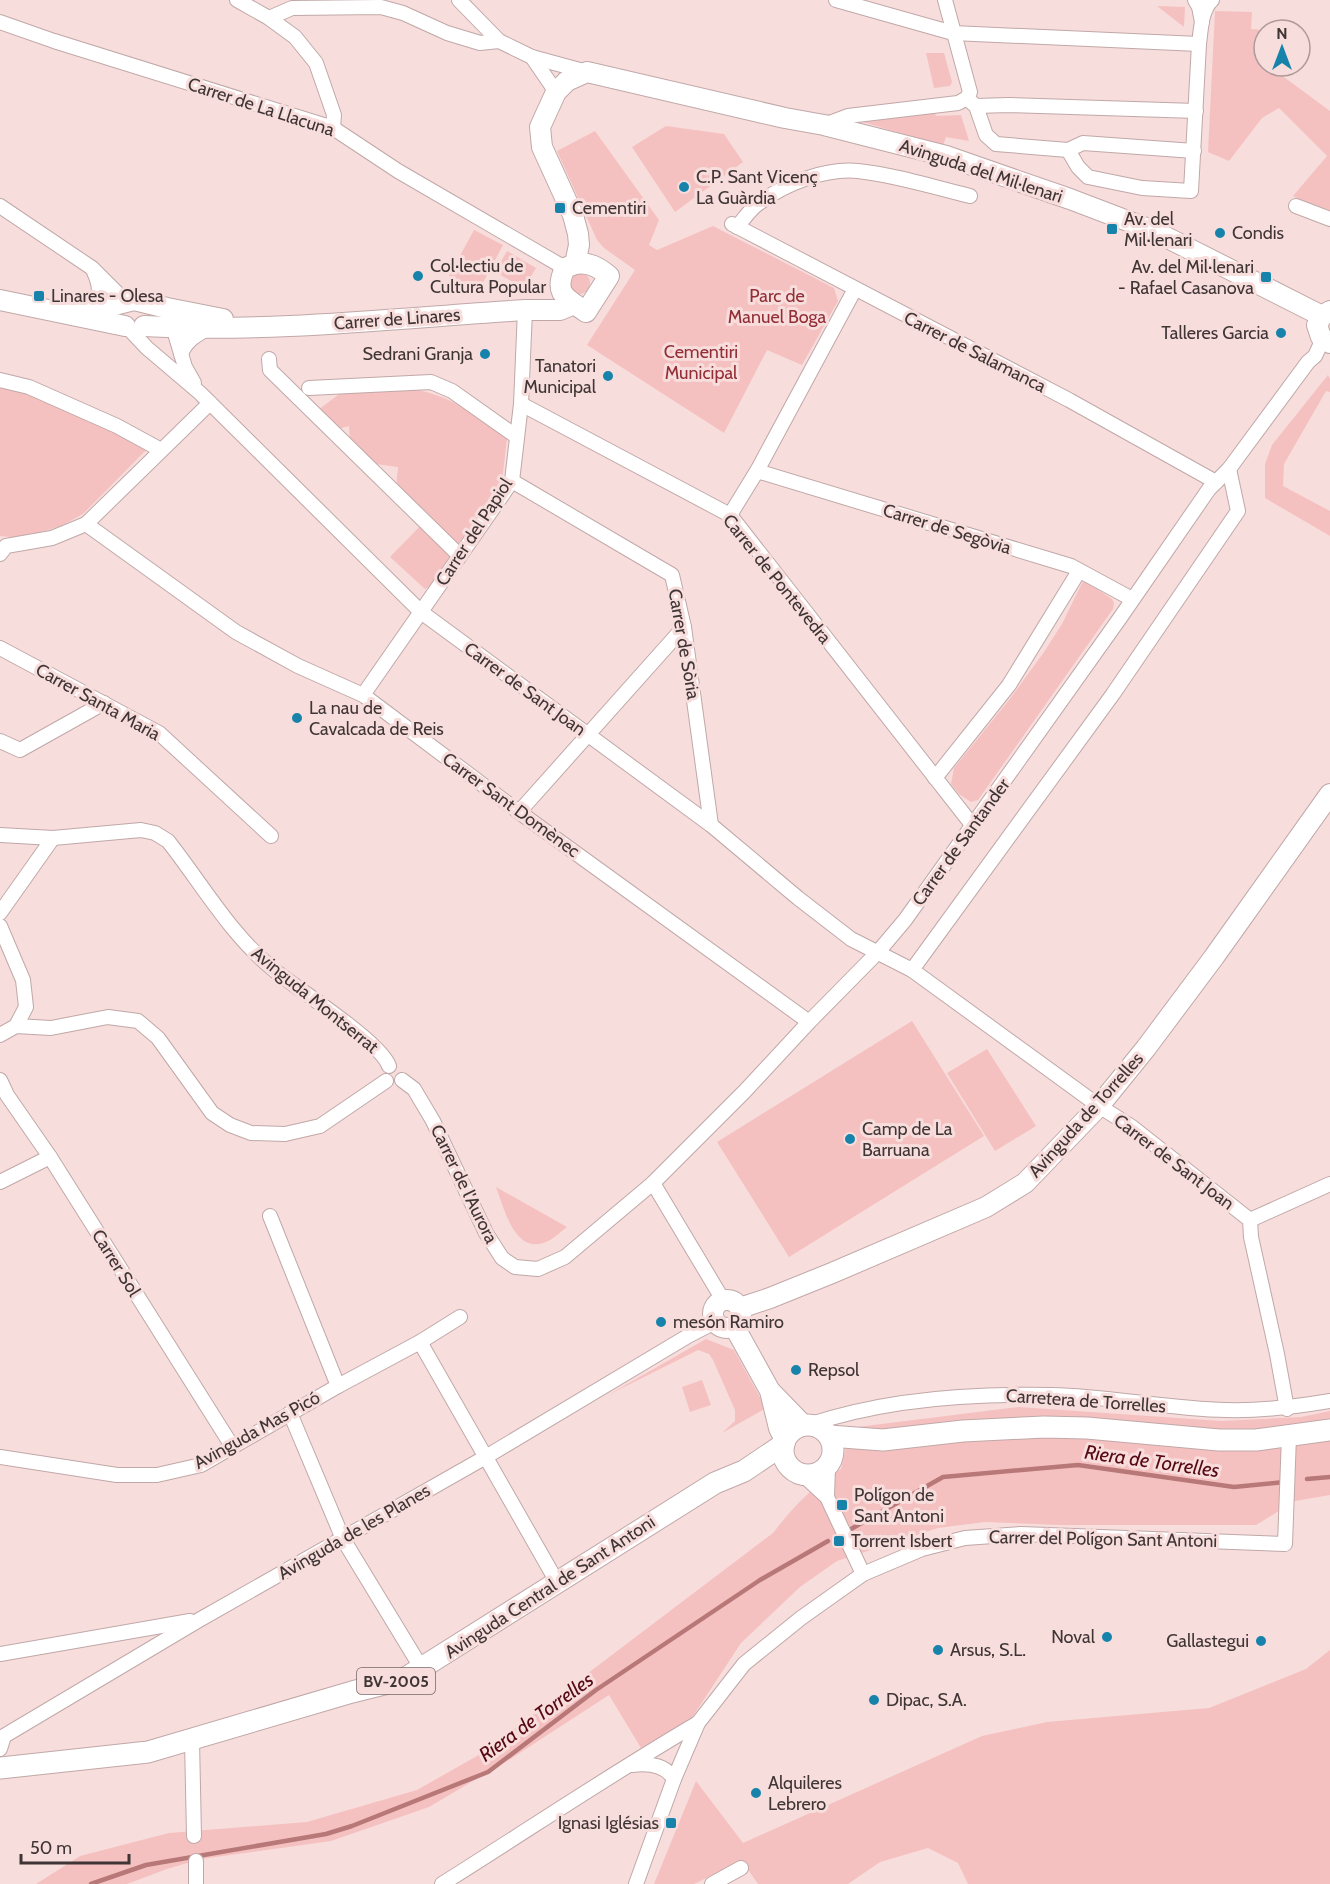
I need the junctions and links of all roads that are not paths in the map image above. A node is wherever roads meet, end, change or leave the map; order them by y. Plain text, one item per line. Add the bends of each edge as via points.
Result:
1 (237, 0) edge
2 (459, 0) edge
3 (836, 0) edge
4 (945, 0) edge
5 (1195, 0) edge
6 (1212, 0) edge
7 (269, 18) junction
8 (0, 22) edge
9 (1202, 22) junction
10 (953, 33) junction
11 (499, 40) junction
12 (1199, 44) junction
13 (532, 57) junction
14 (587, 72) junction
15 (556, 92) junction
16 (971, 102) junction
17 (1196, 111) junction
18 (824, 125) junction
19 (333, 128) junction
20 (1068, 150) junction
21 (1194, 151) junction
22 (970, 196) dead end
23 (0, 206) edge
24 (1296, 206) dead end
25 (573, 216) junction
26 (1330, 219) edge
27 (597, 267) junction
28 (92, 268) junction
29 (566, 272) junction
30 (855, 289) junction
31 (0, 300) edge
32 (131, 303) junction
33 (574, 304) junction
34 (167, 308) junction
35 (525, 310) junction
36 (1327, 312) edge
37 (74, 315) junction
38 (268, 327) junction
39 (133, 328) junction
40 (173, 328) junction
41 (209, 328) junction
42 (1326, 341) edge
43 (181, 354) junction
44 (269, 359) dead end
45 (0, 380) edge
46 (309, 388) dead end
47 (200, 393) junction
48 (210, 403) junction
49 (521, 404) junction
50 (517, 437) junction
51 (161, 450) junction
52 (1229, 469) junction
53 (757, 471) junction
54 (512, 482) junction
55 (1216, 482) junction
56 (730, 515) junction
57 (86, 524) junction
58 (2, 549) edge
59 (460, 556) junction
60 (1079, 571) junction
61 (1132, 599) junction
62 (421, 612) junction
63 (684, 627) junction
64 (0, 648) edge
65 (363, 695) junction
66 (104, 703) junction
67 (588, 735) junction
68 (0, 741) edge
69 (935, 777) junction
70 (1330, 794) edge
71 (519, 812) junction
72 (711, 825) junction
73 (973, 826) junction
74 (0, 835) edge
75 (271, 836) dead end
76 (53, 838) junction
77 (0, 913) edge
78 (0, 926) edge
79 (878, 952) junction
80 (912, 970) junction
81 (809, 1022) junction
82 (16, 1026) junction
83 (0, 1035) edge
84 (387, 1073) junction
85 (0, 1080) edge
86 (1099, 1106) junction
87 (50, 1157) junction
88 (0, 1182) edge
89 (653, 1183) junction
90 (1330, 1184) edge
91 (270, 1216) dead end
92 (1250, 1220) junction
93 (728, 1314) junction
94 (460, 1317) dead end
95 (420, 1342) junction
96 (338, 1386) junction
97 (770, 1391) junction
98 (1330, 1401) edge
99 (1287, 1409) junction
100 (290, 1413) junction
101 (806, 1425) junction
102 (1330, 1430) edge
103 (829, 1436) junction
104 (883, 1440) junction
105 (784, 1442) junction
106 (232, 1446) junction
107 (1289, 1447) junction
108 (0, 1457) edge
109 (484, 1458) junction
110 (829, 1463) junction
111 (744, 1471) junction
112 (797, 1472) junction
113 (827, 1497) junction
114 (343, 1539) junction
115 (863, 1574) junction
116 (557, 1582) junction
117 (199, 1620) junction
118 (0, 1654) edge
119 (422, 1669) junction
120 (698, 1723) junction
121 (192, 1740) junction
122 (0, 1749) edge
123 (627, 1765) junction
124 (0, 1767) edge
125 (674, 1779) junction
126 (194, 1836) dead end
127 (196, 1862) dead end
128 (741, 1868) dead end
129 (196, 1884) edge
130 (442, 1884) edge
131 (636, 1884) edge
132 (712, 1884) edge

1 - 7 street
2 - 11 street
3 - 10 street
4 - 10 street
5 - 9 street
6 - 9 street
7 - 11 street via 292,8 381,7 480,43
7 - 19 street via 295,37 316,63 334,115
8 - 19 street, Carrer de La Llacuna
9 - 12 street
10 - 12 street
10 - 16 street
11 - 13 street
12 - 17 street
13 - 14 street
13 - 15 street
14 - 15 street via 567,81
14 - 18 street, Avinguda del Mil·lenari
15 - 25 street via 540,127 540,136
16 - 17 street
16 - 18 street via 848,116
16 - 20 street via 987,135 996,144
17 - 21 street
18 - 36 street, Avinguda del Mil·lenari via 946,156 1154,231
19 - 29 street, Carrer de La Llacuna
20 - 21 street via 1083,143
20 - 21 street via 1088,177 1142,188 1191,191
22 - 30 street, Carrer de Salamanca via 867,173 839,172 787,187 757,204 735,226
23 - 28 street
24 - 26 street
25 - 27 street via 592,243
25 - 29 street via 579,245
27 - 29 street via 589,264
27 - 33 street, Carrer de Linares via 609,276 586,312
28 - 32 street
28 - 37 street via 99,284 97,297
29 - 33 street via 564,296
29 - 35 street, Carrer de Linares via 546,299
30 - 53 street
30 - 55 street, Carrer de Salamanca via 1069,400
31 - 37 street, Carrer de Linares
32 - 34 street, Carrer de Linares
32 - 37 street, Carrer de Linares
32 - 39 street via 119,313 119,318
32 - 39 street via 150,314
33 - 35 street, Carrer de Linares via 560,310
34 - 38 street, Carrer de Linares
34 - 40 street, Carrer de Sant Joan
35 - 38 street, Carrer de Linares
35 - 49 street, Carrer del Papiol
36 - 42 street, Carrer de Santander via 1317,325
37 - 39 street, Carrer de Linares
38 - 41 street, Carrer de Linares
39 - 40 street, Carrer de Linares
39 - 47 street, Carrer de Sant Joan via 147,348
40 - 41 street, Carrer de Linares
40 - 43 street, Carrer de Sant Joan
41 - 43 street via 191,339
42 - 52 street, Carrer de Santander
43 - 47 street, Carrer de Sant Joan
44 - 59 street via 270,370
45 - 51 street via 29,387
46 - 50 street via 431,382 452,391
47 - 48 street, Carrer de Sant Joan
48 - 51 street
48 - 62 street, Carrer de Sant Joan
49 - 50 street, Carrer del Papiol
49 - 56 street, Carrer de Pontevedra
50 - 54 street, Carrer del Papiol
51 - 57 street
52 - 55 street, Carrer de Santander
52 - 80 street, Carrer de Santander via 1238,511 1113,694
53 - 56 street
53 - 60 street, Carrer de Segòvia
54 - 59 street, Carrer del Papiol
54 - 63 street, Carrer de Sòria via 672,575
55 - 61 street, Carrer de Santander
56 - 69 street, Carrer de Pontevedra
57 - 58 street via 52,538
57 - 65 street, Carrer Sant Domènec via 236,632
59 - 62 street, Carrer del Papiol
60 - 61 street, Carrer de Segòvia
60 - 69 street via 1009,684
61 - 73 street, Carrer de Santander
62 - 65 street, Carrer del Papiol
62 - 67 street, Carrer de Sant Joan
63 - 67 street
63 - 72 street, Carrer de Sòria
64 - 66 street, Carrer Santa Maria
65 - 71 street, Carrer Sant Domènec
66 - 68 street via 20,750
66 - 75 street, Carrer Santa Maria via 159,733
67 - 71 street
67 - 72 street, Carrer de Sant Joan
69 - 73 street, Carrer de Pontevedra
70 - 86 street, Avinguda de Torrelles via 1214,957
71 - 81 street, Carrer Sant Domènec
72 - 79 street, Carrer de Sant Joan via 851,939
73 - 79 street, Carrer de Santander
74 - 76 street, Avinguda Montserrat
76 - 77 street
76 - 84 street, Avinguda Montserrat via 141,830 155,832 168,841 240,938 272,969 383,1055
78 - 82 street via 23,980 26,1007
79 - 80 street, Carrer de Sant Joan
79 - 81 street, Carrer de Santander
80 - 86 street, Carrer de Sant Joan
81 - 89 street, Carrer de Santander
82 - 83 street
82 - 84 street via 51,1028 108,1017 138,1021 158,1038 212,1113 251,1133 285,1134 320,1126
84 - 89 street, Carrer de l'Aurora via 394,1084 402,1080 414,1089 486,1233 502,1258 515,1267 538,1269 565,1257
85 - 87 street, Carrer Sol
86 - 92 street, Carrer de Sant Joan via 1132,1127
86 - 93 street, Avinguda de Torrelles via 1025,1183 986,1207
87 - 88 street
87 - 106 street, Carrer Sol
89 - 93 street
90 - 92 street
91 - 96 street
92 - 99 street, Carrer de Sant Joan
93 - 97 street
93 - 109 street, Avinguda de les Planes
94 - 95 street, Avinguda Mas Picó
95 - 96 street, Avinguda Mas Picó
95 - 109 street
96 - 100 street, Avinguda Mas Picó
97 - 101 street
97 - 105 street
98 - 99 street, Carretera de Torrelles
99 - 101 street, Carretera de Torrelles via 1224,1410 1054,1395 985,1395 904,1403
100 - 106 street, Avinguda Mas Picó
100 - 114 street
101 - 103 main road, BV-2005 via 824,1430
101 - 105 main road, BV-2005 via 790,1432
102 - 107 main road, Carretera de Torrelles / BV-2005
103 - 104 main road, Carretera de Torrelles / BV-2005
103 - 110 main road via 833,1448
104 - 107 main road, Carretera de Torrelles / BV-2005 via 1007,1427 1087,1428 1256,1440
104 - 110 main road, Carretera de Torrelles / BV-2005
105 - 111 main road, Avinguda Central de Sant Antoni / BV-2005
105 - 112 main road via 784,1457
106 - 108 street, Avinguda Mas Picó via 201,1465 158,1475 117,1475
107 - 115 street, Carrer del Polígon Sant Antoni via 1285,1544 1010,1534 965,1538 922,1549
109 - 114 street, Avinguda de les Planes
109 - 116 street
110 - 112 main road, BV-2005 via 817,1474
110 - 113 street
111 - 112 main road, Avinguda Central de Sant Antoni / BV-2005
111 - 116 main road, Avinguda Central de Sant Antoni / BV-2005 via 715,1483
112 - 113 street
113 - 115 street
114 - 117 street, Avinguda de les Planes
114 - 119 street
115 - 120 street, Carrer del Polígon Sant Antoni via 744,1664
116 - 119 main road, Avinguda Central de Sant Antoni / BV-2005
117 - 118 street
117 - 122 street, Avinguda de les Planes via 4,1736
119 - 121 main road, Avinguda Central de Sant Antoni / BV-2005 via 404,1679
120 - 123 street
120 - 125 street
121 - 124 main road, Avinguda Central de Sant Antoni / BV-2005 via 148,1752
121 - 126 street
123 - 125 street via 650,1763
123 - 130 street
125 - 131 street
127 - 129 street
128 - 132 street

